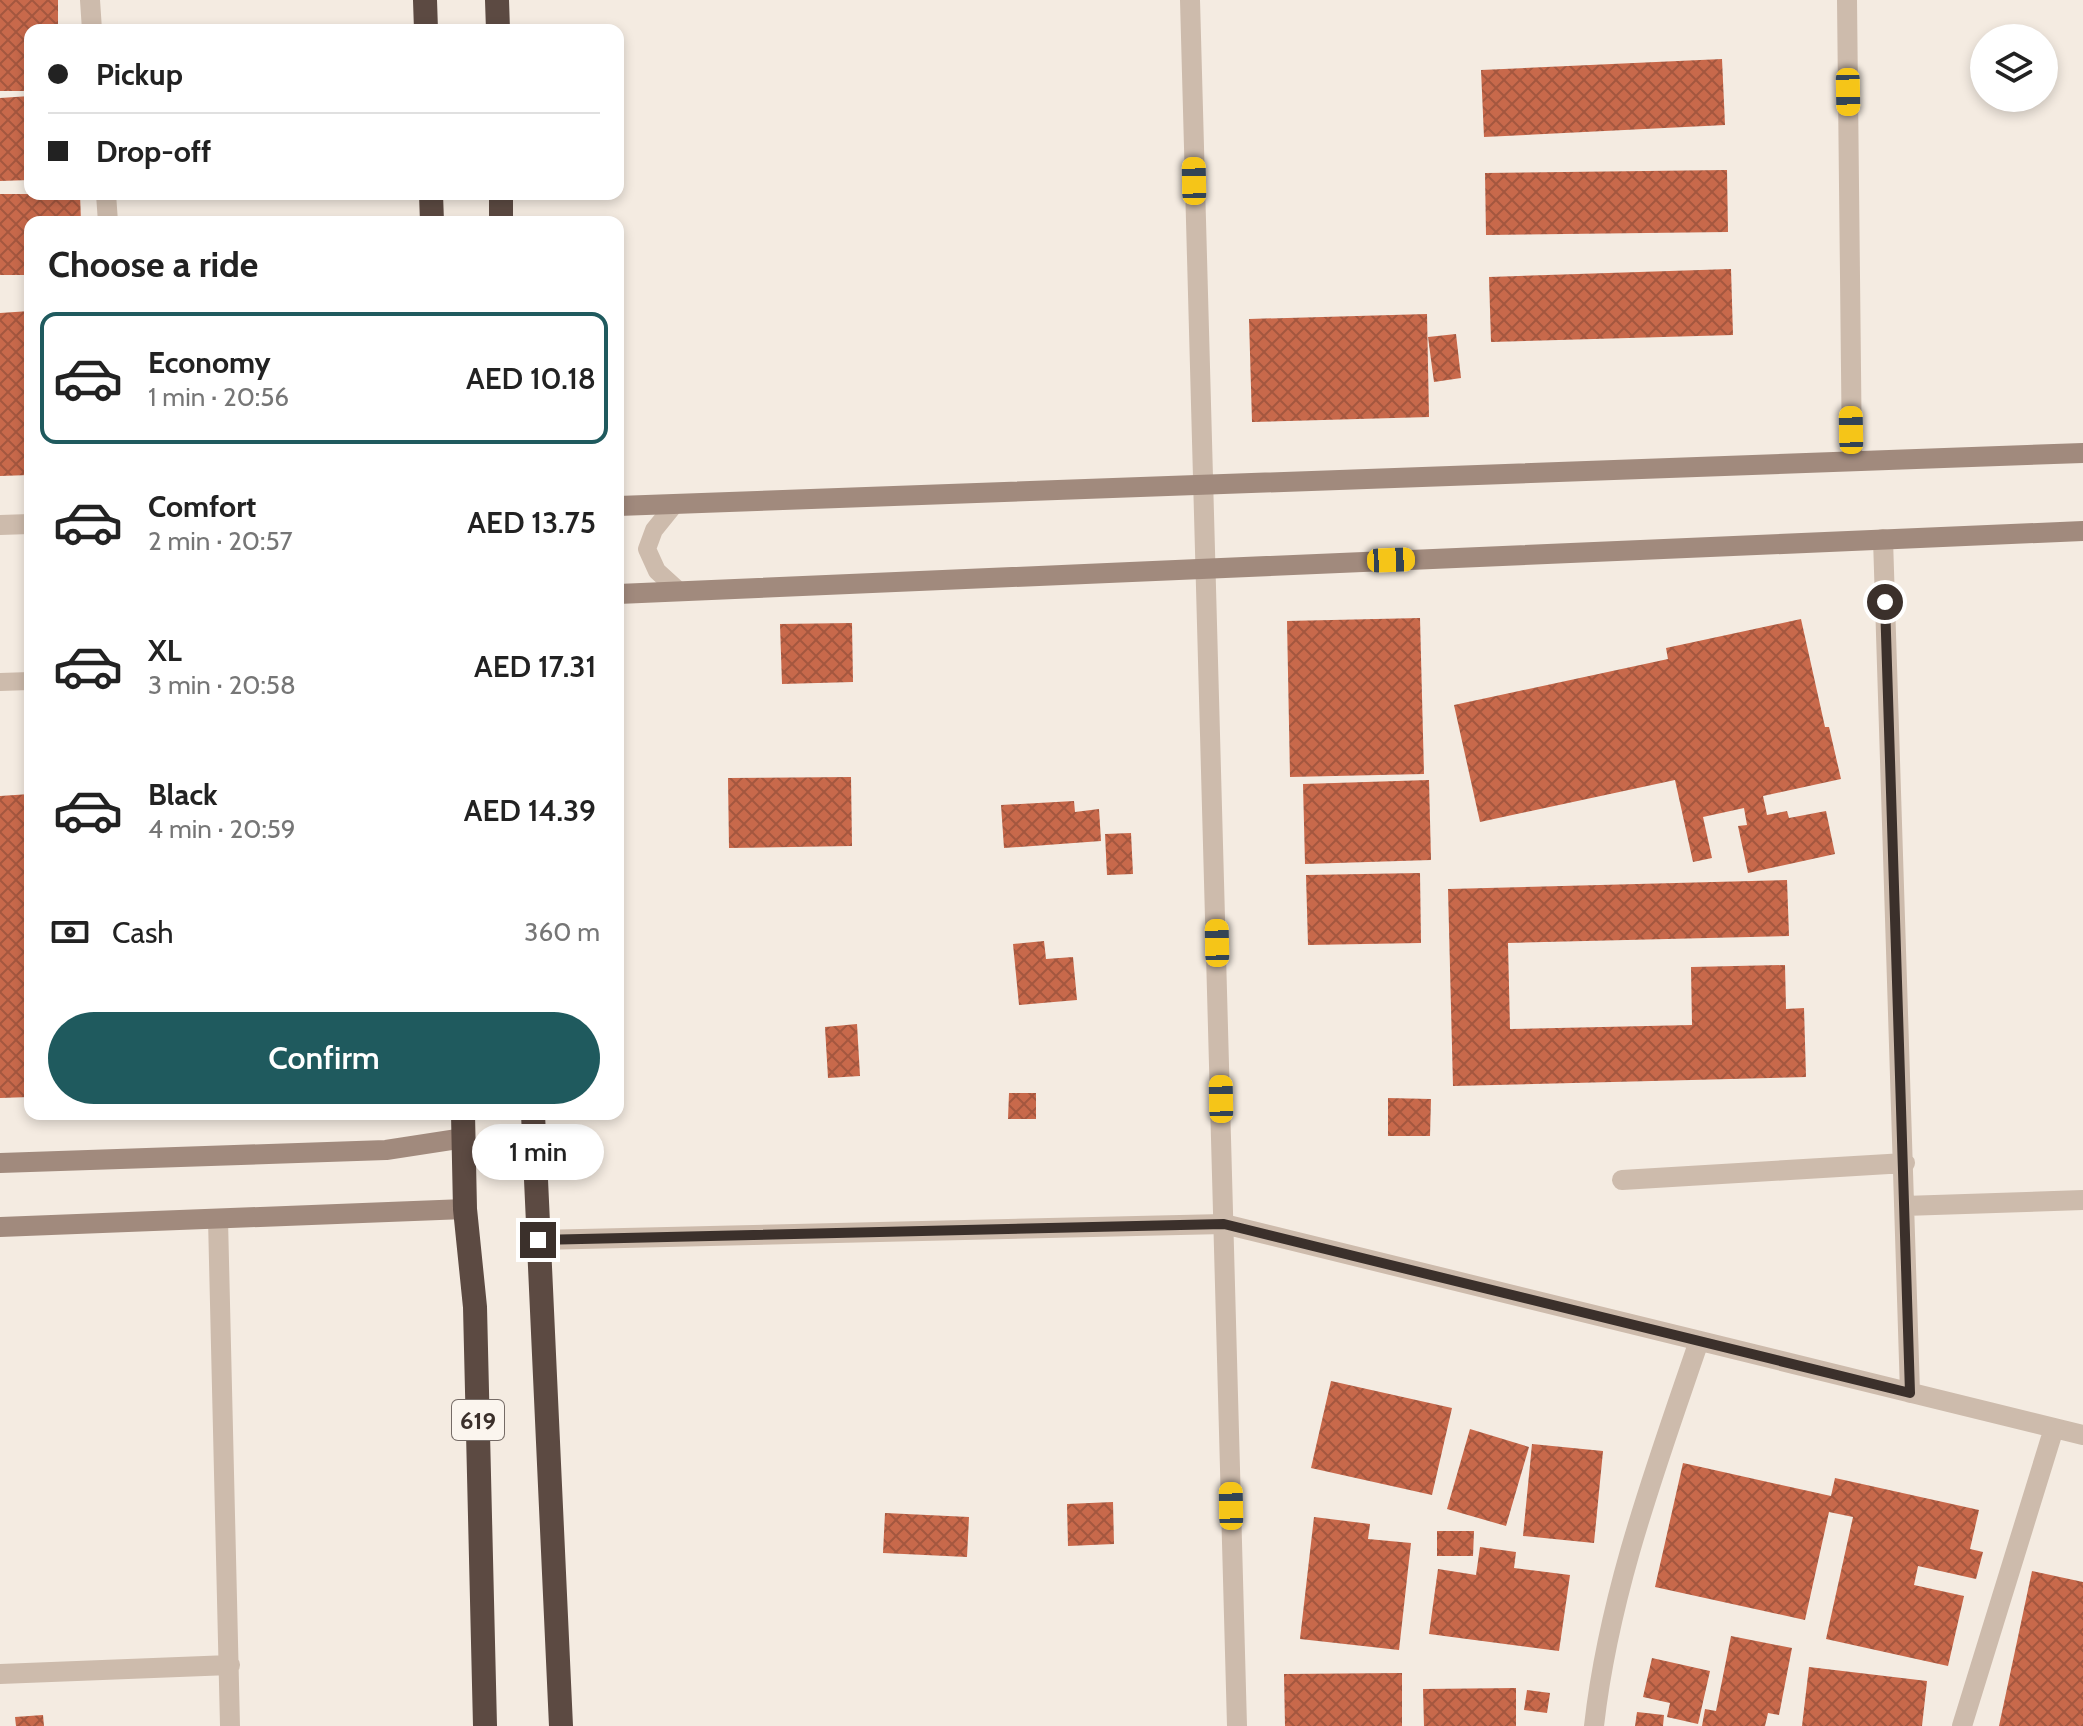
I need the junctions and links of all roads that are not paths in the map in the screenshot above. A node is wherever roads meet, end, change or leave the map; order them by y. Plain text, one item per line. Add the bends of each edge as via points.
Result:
1 (90, 0) edge
2 (425, 0) edge
3 (497, 0) edge
4 (1190, 0) edge
5 (1847, 0) edge
6 (92, 24) edge
7 (426, 24) edge
8 (498, 24) edge
9 (2083, 453) edge
10 (1852, 461) junction
11 (1201, 483) junction
12 (675, 504) junction
13 (624, 506) edge
14 (24, 524) edge
15 (0, 525) edge
16 (2083, 531) edge
17 (1883, 539) junction
18 (1207, 568) junction
19 (679, 591) junction
20 (624, 594) edge
21 (24, 681) edge
22 (0, 682) edge
23 (533, 1120) edge
24 (464, 1126) edge
25 (0, 1163) edge
26 (1905, 1163) junction
27 (1622, 1180) dead end
28 (2083, 1200) edge
29 (1904, 1206) junction
30 (465, 1209) junction
31 (218, 1219) junction
32 (1224, 1224) junction
33 (0, 1227) edge
34 (538, 1240) junction
35 (1699, 1341) junction
36 (1910, 1393) junction
37 (2054, 1428) junction
38 (2083, 1435) edge
39 (230, 1665) junction
40 (0, 1674) edge
41 (230, 1726) edge
42 (485, 1726) edge
43 (561, 1726) edge
44 (1237, 1726) edge
45 (1594, 1726) edge
46 (1962, 1726) edge

1 - 6 street
2 - 7 highway
3 - 8 highway
4 - 11 street
5 - 10 street
9 - 10 street
10 - 11 street
11 - 12 street
11 - 18 street
12 - 13 street
12 - 19 lane via 654,530 647,549 657,571
14 - 15 street
16 - 17 street
17 - 18 street
17 - 26 street
18 - 19 street
18 - 32 street
19 - 20 street
21 - 22 lane
23 - 34 highway
24 - 25 street via 386,1150
24 - 30 highway, 619
26 - 27 street
26 - 29 street
28 - 29 street
29 - 36 street
30 - 31 street
30 - 42 highway, 619 via 475,1307
31 - 33 street
31 - 39 street
32 - 34 street
32 - 35 street
32 - 44 street
34 - 43 highway
35 - 36 street
35 - 45 street via 1623,1573
36 - 37 street
37 - 38 street
37 - 46 street
39 - 40 street
39 - 41 street

